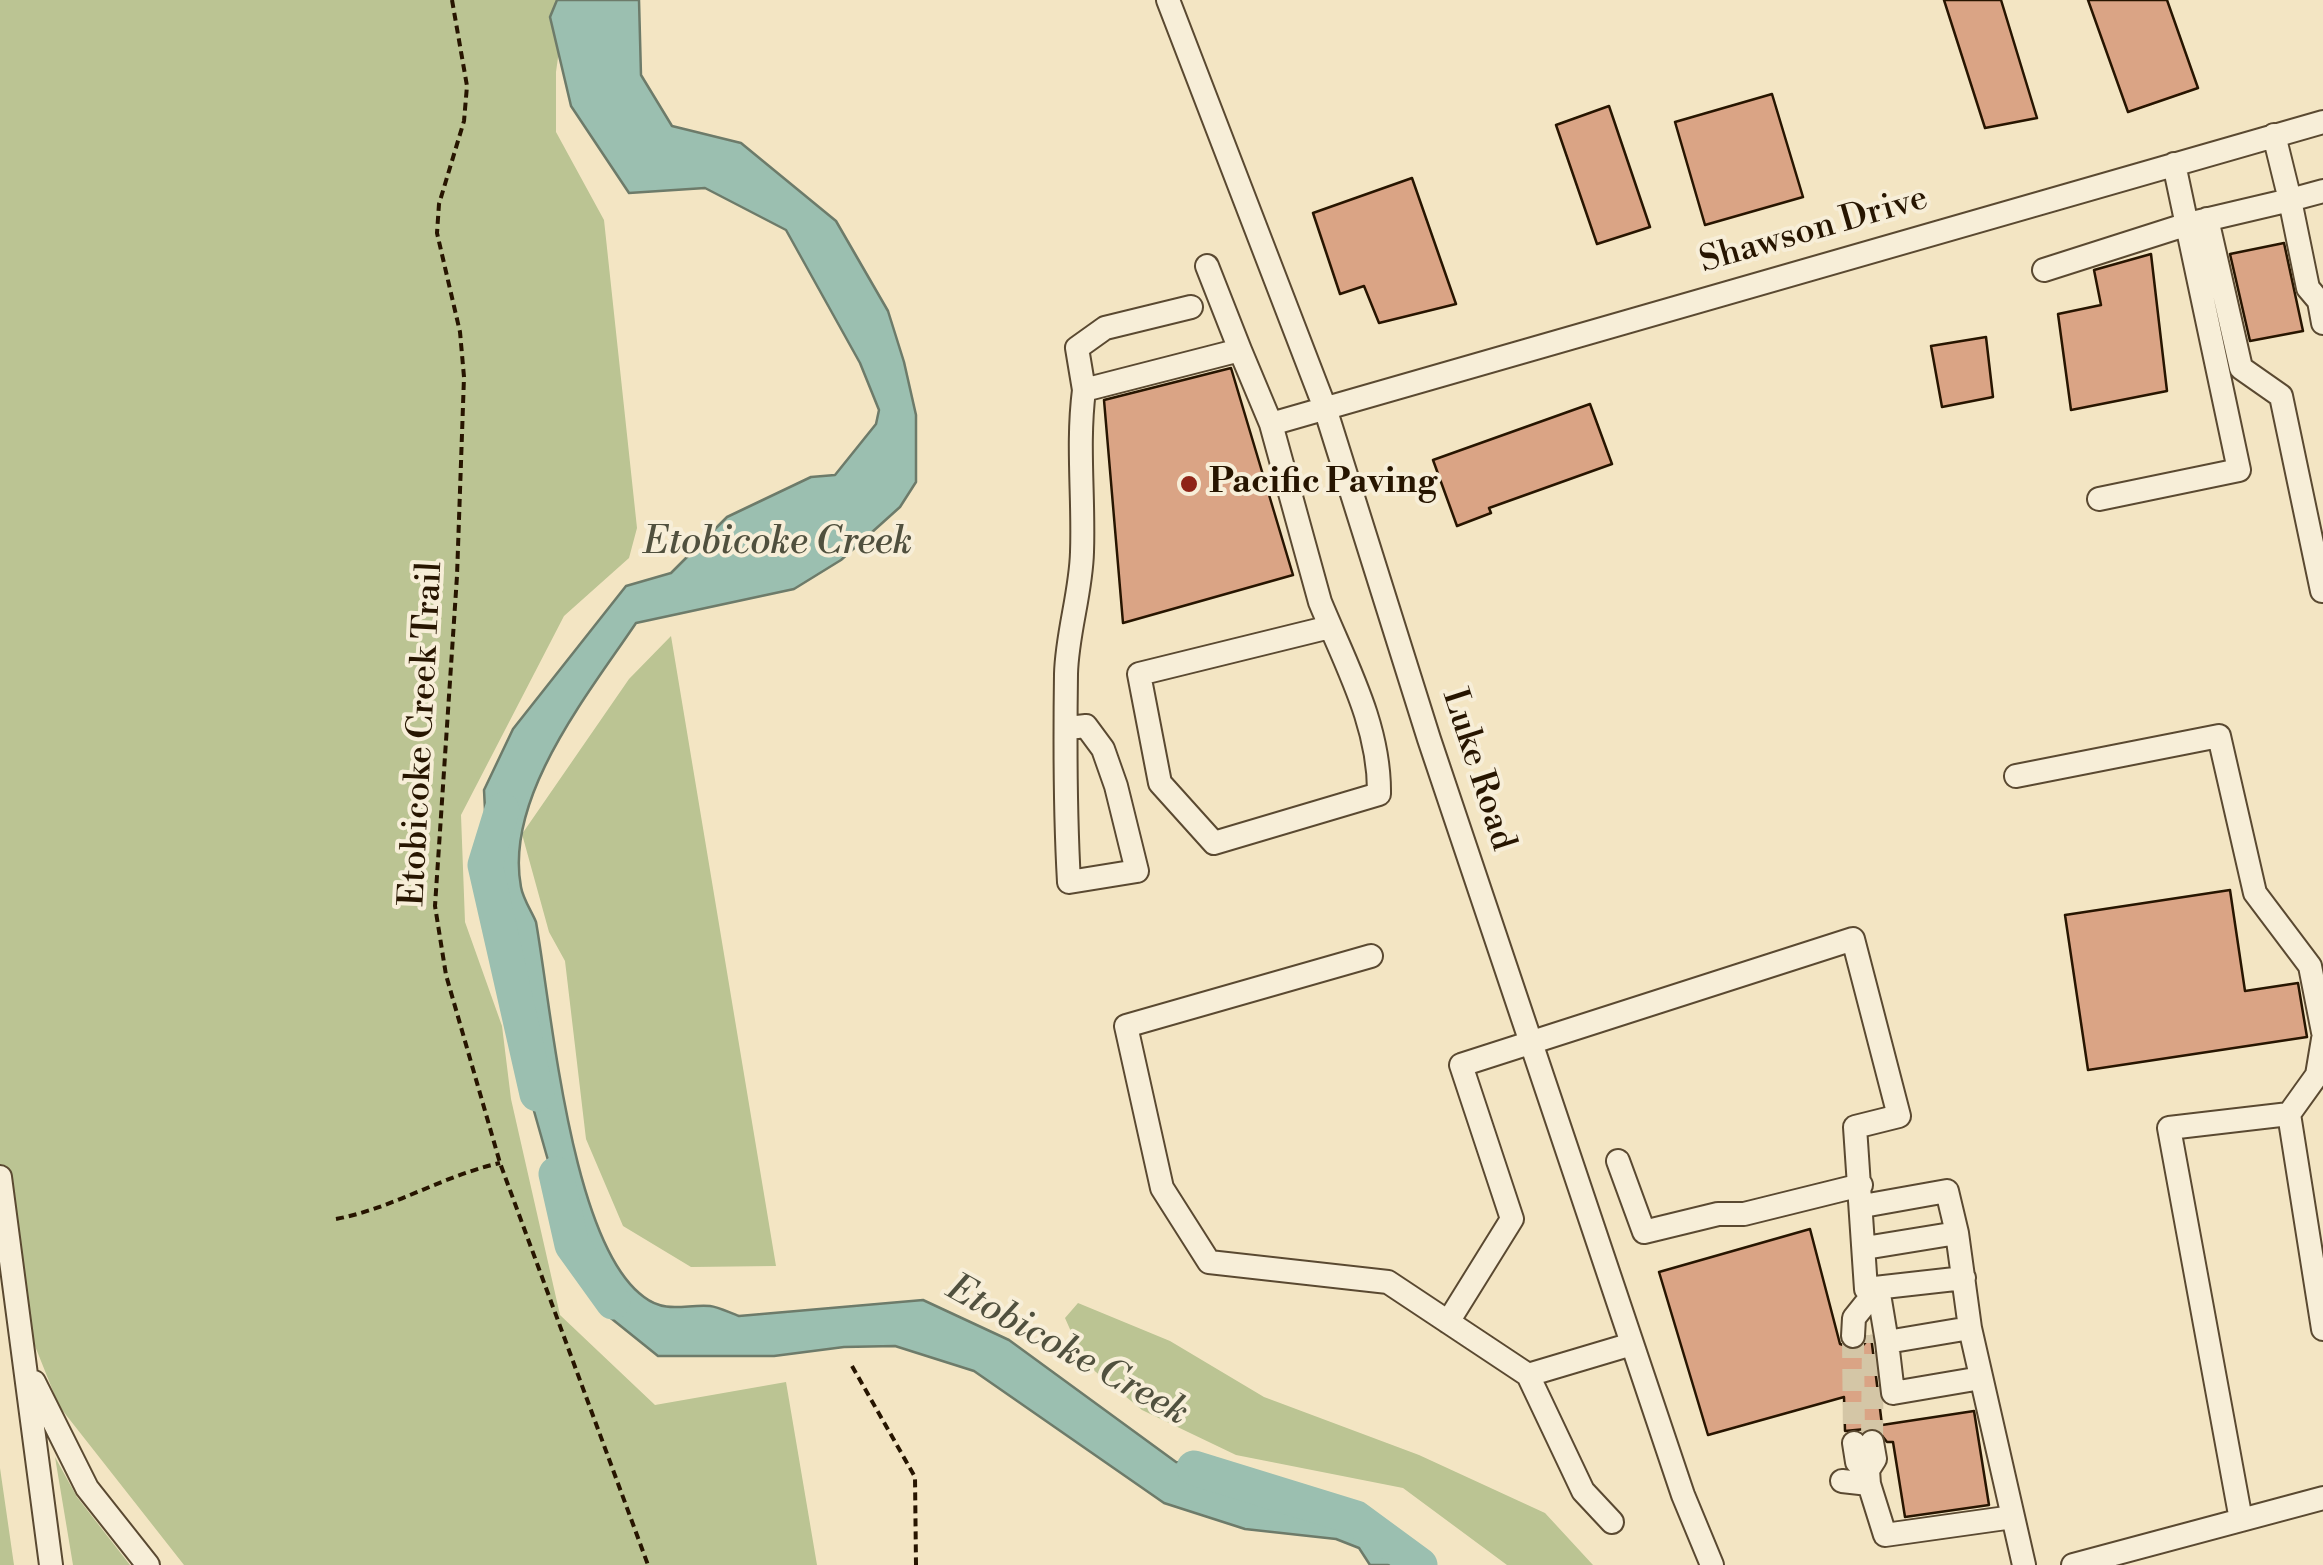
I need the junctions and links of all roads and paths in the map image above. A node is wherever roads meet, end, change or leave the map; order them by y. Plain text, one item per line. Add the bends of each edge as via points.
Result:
1 (452, 0) edge
2 (1168, 0) edge
3 (2323, 122) edge
4 (2274, 136) junction
5 (2174, 164) junction
6 (2323, 191) edge
7 (2290, 200) junction
8 (2197, 222) junction
9 (1207, 266) dead end
10 (2044, 270) dead end
11 (1191, 307) dead end
12 (2323, 323) edge
13 (1240, 350) junction
14 (1084, 390) junction
15 (1325, 408) junction
16 (1270, 424) junction
17 (2099, 499) dead end
18 (2322, 592) edge
19 (1330, 626) junction
20 (1068, 728) junction
21 (2016, 776) dead end
22 (1371, 956) dead end
23 (2323, 1036) edge
24 (1531, 1043) junction
25 (2290, 1114) junction
26 (1618, 1161) dead end
27 (500, 1162) junction
28 (0, 1176) edge
29 (1862, 1196) junction
30 (336, 1218) dead end
31 (1957, 1233) junction
32 (1865, 1248) junction
33 (1964, 1278) junction
34 (1870, 1293) junction
35 (1448, 1322) junction
36 (1970, 1328) junction
37 (2323, 1329) edge
38 (1871, 1338) junction
39 (1632, 1344) junction
40 (25, 1362) junction
41 (852, 1366) dead end
42 (1528, 1375) junction
43 (1981, 1378) junction
44 (1864, 1442) tunnel mouth
45 (1868, 1477) junction
46 (1842, 1481) dead end
47 (2323, 1498) edge
48 (2012, 1512) junction
49 (2241, 1520) junction
50 (1612, 1522) dead end
51 (52, 1565) edge
52 (148, 1565) edge
53 (648, 1565) edge
54 (916, 1565) edge
55 (1712, 1565) edge
56 (2024, 1565) edge
57 (2073, 1565) edge

1 - 27 path, Etobicoke Creek Trail via 468,86 437,233 464,377 435,906 446,975
2 - 15 street, Luke Road
3 - 4 street, Shawson Drive
4 - 5 street, Shawson Drive
4 - 7 street
5 - 8 street
5 - 15 street, Shawson Drive
6 - 7 street
7 - 8 street
7 - 12 street via 2308,288
8 - 10 street
8 - 17 street via 2238,470
8 - 18 street via 2241,368 2280,396
9 - 13 street
11 - 14 street via 1105,328 1077,348
13 - 14 street
13 - 16 street
14 - 20 street via 1078,434 1082,554 1066,673
15 - 16 street, Shawson Drive
15 - 24 street, Luke Road
16 - 19 street
19 - 19 street via 1375,736 1379,794 1214,842 1160,784 1139,674
20 - 20 street via 1063,767 1069,882 1137,871 1103,748 1086,726
21 - 23 street via 2219,736 2255,894 2310,966
22 - 35 street via 1126,1026 1162,1188 1209,1262 1388,1282
23 - 25 street via 2317,1075
24 - 29 street via 1853,938 1900,1116 1855,1128
24 - 35 street via 1461,1065 1512,1219
24 - 39 street, Luke Road
25 - 37 street
25 - 49 street via 2170,1128
26 - 29 street via 1644,1232 1718,1214
27 - 30 path via 424,1186 380,1210
27 - 53 path, Etobicoke Creek Trail
28 - 40 street
29 - 31 street via 1948,1191
29 - 32 street
31 - 32 street
31 - 33 street
32 - 34 street
33 - 34 street
33 - 36 street
34 - 38 street
34 - 38 street via 1854,1318
35 - 42 street
36 - 38 street
36 - 43 street
38 - 43 street via 1893,1393
39 - 42 street
39 - 55 street, Luke Road
40 - 51 street
40 - 52 street via 87,1488
41 - 54 path via 915,1477
42 - 50 street via 1583,1491
43 - 48 street
44 - 45 street via 1857,1462
45 - 46 street
45 - 48 street via 1885,1535
47 - 49 street
48 - 56 street
49 - 57 street

